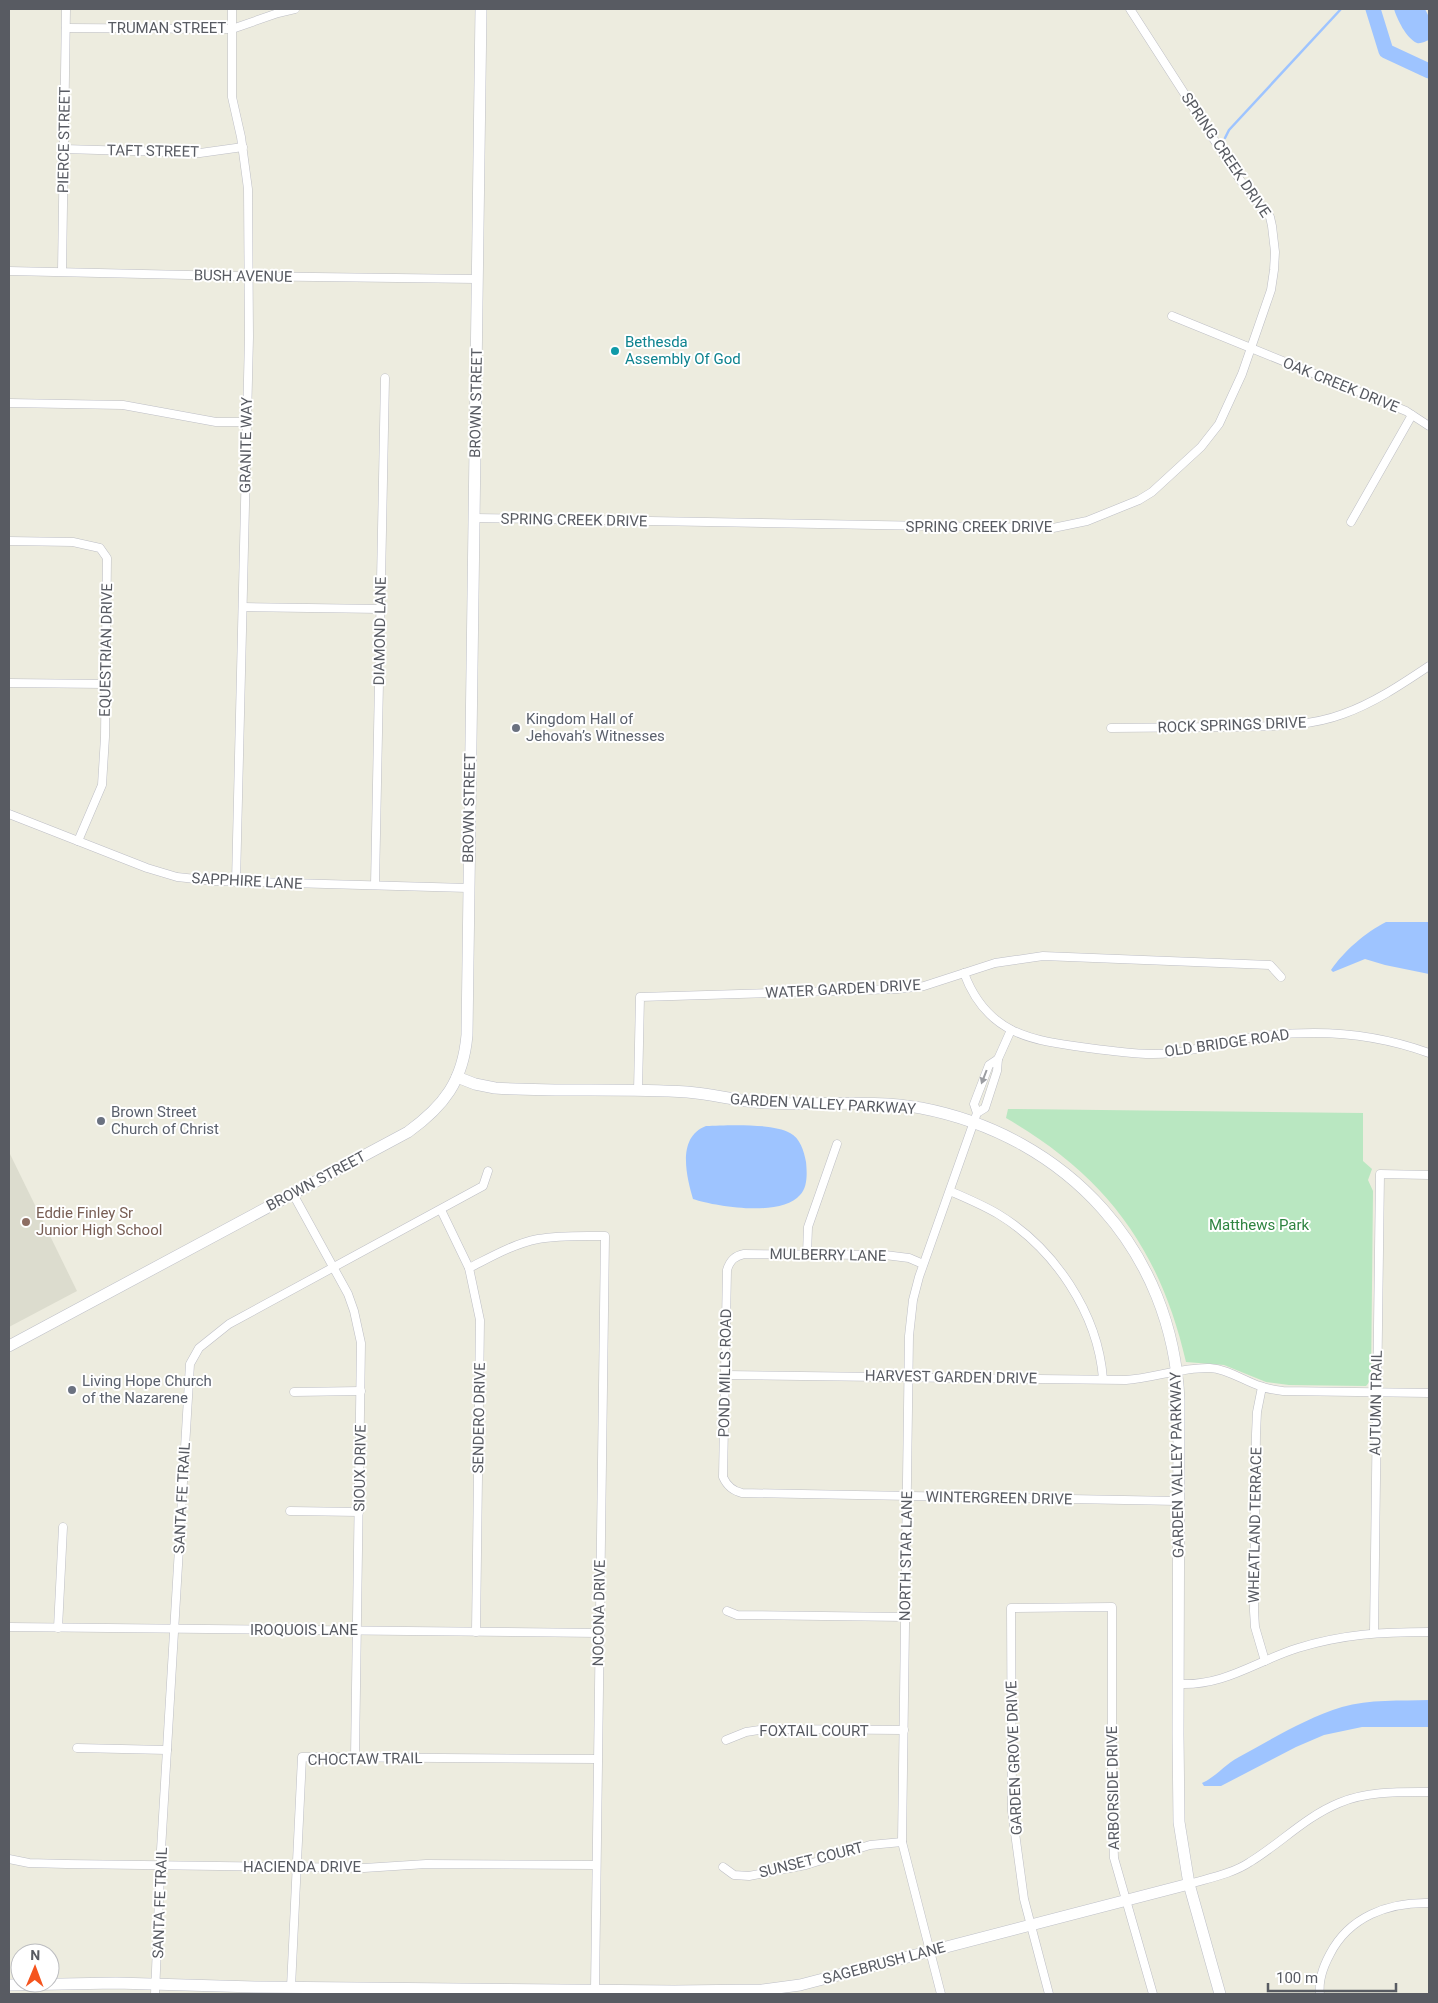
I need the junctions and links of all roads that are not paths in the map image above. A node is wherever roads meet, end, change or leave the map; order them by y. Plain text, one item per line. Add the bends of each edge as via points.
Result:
1 (66, 9) edge
2 (232, 9) edge
3 (295, 9) edge
4 (481, 9) edge
5 (1130, 9) edge
6 (66, 28) junction
7 (232, 29) junction
8 (243, 147) junction
9 (64, 150) junction
10 (9, 271) edge
11 (62, 272) junction
12 (248, 276) junction
13 (477, 279) junction
14 (1172, 316) dead end
15 (1251, 348) junction
16 (385, 378) dead end
17 (9, 403) edge
18 (1412, 415) junction
19 (247, 422) junction
20 (1429, 426) edge
21 (474, 518) junction
22 (1351, 522) dead end
23 (9, 542) edge
24 (243, 607) junction
25 (381, 609) junction
26 (1429, 666) edge
27 (9, 683) edge
28 (105, 684) junction
29 (1111, 728) dead end
30 (9, 814) edge
31 (78, 841) junction
32 (236, 882) junction
33 (375, 885) junction
34 (468, 888) junction
35 (964, 973) junction
36 (1281, 977) dead end
37 (1011, 1030) junction
38 (1429, 1053) edge
39 (998, 1059) junction
40 (457, 1077) junction
41 (638, 1092) junction
42 (975, 1118) junction
43 (837, 1144) dead end
44 (488, 1171) dead end
45 (1429, 1175) edge
46 (950, 1191) junction
47 (293, 1194) junction
48 (441, 1210) junction
49 (807, 1254) junction
50 (733, 1258) joint
51 (923, 1264) junction
52 (334, 1268) junction
53 (469, 1268) junction
54 (9, 1346) edge
55 (1177, 1372) junction
56 (725, 1375) junction
57 (908, 1376) junction
58 (1103, 1379) junction
59 (1262, 1387) junction
60 (361, 1391) junction
61 (294, 1392) dead end
62 (1376, 1392) junction
63 (1429, 1393) edge
64 (730, 1488) joint
65 (907, 1497) junction
66 (1178, 1501) junction
67 (290, 1511) dead end
68 (359, 1512) junction
69 (63, 1526) dead end
70 (1112, 1607) joint
71 (727, 1611) dead end
72 (905, 1617) junction
73 (9, 1627) edge
74 (58, 1628) junction
75 (174, 1630) junction
76 (357, 1630) junction
77 (476, 1632) junction
78 (1374, 1632) junction
79 (1429, 1632) edge
80 (598, 1634) junction
81 (1265, 1661) junction
82 (1179, 1684) junction
83 (904, 1730) junction
84 (726, 1740) dead end
85 (77, 1748) dead end
86 (167, 1750) junction
87 (355, 1757) junction
88 (597, 1759) junction
89 (1429, 1792) edge
90 (902, 1842) junction
91 (9, 1859) edge
92 (161, 1865) junction
93 (596, 1865) junction
94 (296, 1867) junction
95 (723, 1867) dead end
96 (1189, 1884) junction
97 (1126, 1901) junction
98 (1429, 1903) edge
99 (1031, 1925) junction
100 (930, 1951) junction
101 (9, 1985) edge
102 (290, 1987) junction
103 (156, 1990) edge
104 (595, 1990) junction
105 (941, 1994) edge
106 (1049, 1994) edge
107 (1153, 1994) edge
108 (1220, 1994) edge
109 (1320, 1994) edge

1 - 6 street, PIERCE STREET
2 - 7 street, GRANITE WAY
3 - 7 street, TRUMAN STREET
4 - 13 street, BROWN STREET
5 - 15 street, SPRING CREEK DRIVE via 1237,176 1270,217 1274,270 1271,290
6 - 7 street, TRUMAN STREET
6 - 9 street, PIERCE STREET
7 - 8 street, GRANITE WAY via 232,97
8 - 9 street, TAFT STREET via 200,152
8 - 12 street, GRANITE WAY via 248,188
9 - 11 street, PIERCE STREET
10 - 11 street, BUSH AVENUE
11 - 12 street, BUSH AVENUE
12 - 13 street, BUSH AVENUE
12 - 19 street, GRANITE WAY
13 - 21 street, BROWN STREET
14 - 15 street, OAK CREEK DRIVE
15 - 18 street, OAK CREEK DRIVE
15 - 21 street, SPRING CREEK DRIVE via 1219,424 1201,447 1139,500 1069,526 731,524
16 - 25 street, DIAMOND LANE
17 - 19 street via 123,405 216,422
18 - 20 street, OAK CREEK DRIVE
18 - 22 street
19 - 24 street, GRANITE WAY
21 - 34 street, BROWN STREET
23 - 28 street, EQUESTRIAN DRIVE via 73,542 100,548 107,558
24 - 25 street
24 - 32 street, GRANITE WAY
25 - 33 street, DIAMOND LANE
26 - 29 street, ROCK SPRINGS DRIVE via 1358,708 1321,721 1265,726
27 - 28 street
28 - 31 street, EQUESTRIAN DRIVE via 102,785
30 - 31 street, SAPPHIRE LANE
31 - 32 street, SAPPHIRE LANE via 177,877
32 - 33 street, SAPPHIRE LANE
33 - 34 street, SAPPHIRE LANE
34 - 40 street, BROWN STREET via 466,1035 463,1062
35 - 36 street, WATER GARDEN DRIVE via 995,963 1043,956 1270,965
35 - 37 street, OLD BRIDGE ROAD via 979,1001
35 - 41 street, WATER GARDEN DRIVE via 924,986 897,989 640,997
37 - 38 street, OLD BRIDGE ROAD via 1038,1041 1142,1053 1170,1053 1253,1037 1314,1033 1345,1034
37 - 39 street
39 - 42 street via 998,1071 985,1108
39 -> 42 street via 988,1064 974,1104
40 - 41 street, GARDEN VALLEY PARKWAY via 495,1088
40 - 47 street, BROWN STREET via 441,1104 422,1122
41 - 42 street, GARDEN VALLEY PARKWAY via 686,1092 764,1103 903,1106
42 - 46 street, NORTH STAR LANE
42 - 55 street, GARDEN VALLEY PARKWAY via 1050,1162 1104,1209 1135,1252 1151,1284 1170,1333
43 - 49 street via 810,1220
44 - 48 street, SANTA FE TRAIL via 483,1186
45 - 62 street, AUTUMN TRAIL via 1380,1174
46 - 51 street, NORTH STAR LANE
46 - 58 street via 1000,1215 1048,1257 1088,1319 1101,1358
47 - 52 street, SIOUX DRIVE
47 - 54 street, BROWN STREET
48 - 52 street, SANTA FE TRAIL
48 - 53 street, SENDERO DRIVE
49 - 50 street, MULBERRY LANE via 744,1254
49 - 51 street, MULBERRY LANE via 885,1255 909,1258
50 - 56 street, POND MILLS ROAD via 727,1270
51 - 57 street, NORTH STAR LANE via 910,1317
52 - 60 street, SIOUX DRIVE via 348,1294 358,1326
52 - 75 street, SANTA FE TRAIL via 229,1324 195,1352 190,1364
53 - 77 street, SENDERO DRIVE via 480,1320
53 - 80 street, NOCONA DRIVE via 512,1247 536,1240 605,1236
55 - 58 street, HARVEST GARDEN DRIVE via 1141,1379
55 - 59 street, HARVEST GARDEN DRIVE via 1211,1368
55 - 66 street, GARDEN VALLEY PARKWAY
56 - 57 street, HARVEST GARDEN DRIVE
56 - 64 street, POND MILLS ROAD via 723,1477
57 - 58 street, HARVEST GARDEN DRIVE
57 - 65 street, NORTH STAR LANE
59 - 62 street, HARVEST GARDEN DRIVE via 1283,1391
59 - 81 street, WHEATLAND TERRACE via 1256,1426 1254,1611
60 - 61 street
60 - 68 street, SIOUX DRIVE
62 - 63 street, HARVEST GARDEN DRIVE
62 - 78 street, AUTUMN TRAIL
64 - 65 street, WINTERGREEN DRIVE via 742,1493
65 - 66 street, WINTERGREEN DRIVE
65 - 72 street, NORTH STAR LANE
66 - 82 street, GARDEN VALLEY PARKWAY
67 - 68 street
68 - 76 street, SIOUX DRIVE
69 - 74 street
70 - 97 street, ARBORSIDE DRIVE via 1114,1858
70 - 99 street, GARDEN GROVE DRIVE via 1010,1608 1012,1811 1024,1899
71 - 72 street via 737,1615
72 - 83 street, NORTH STAR LANE
73 - 74 street, IROQUOIS LANE
74 - 75 street, IROQUOIS LANE
75 - 76 street, IROQUOIS LANE
75 - 86 street, SANTA FE TRAIL
76 - 77 street, IROQUOIS LANE
76 - 87 street, SIOUX DRIVE
77 - 80 street, IROQUOIS LANE
78 - 79 street
78 - 81 street via 1333,1638
80 - 88 street, NOCONA DRIVE
81 - 82 street via 1229,1677
82 - 96 street, GARDEN VALLEY PARKWAY via 1179,1822
83 - 84 street, FOXTAIL COURT via 766,1729
83 - 90 street, NORTH STAR LANE
85 - 86 street
86 - 92 street, SANTA FE TRAIL
87 - 88 street, CHOCTAW TRAIL
87 - 94 street, CHOCTAW TRAIL via 302,1756
88 - 93 street, NOCONA DRIVE
89 - 96 street, SAGEBRUSH LANE via 1371,1794 1341,1802 1316,1813 1249,1863
90 - 95 street, SUNSET COURT via 870,1845 806,1865 749,1876 734,1875
90 - 100 street, NORTH STAR LANE
91 - 92 street, HACIENDA DRIVE via 30,1863
92 - 94 street, HACIENDA DRIVE
92 - 103 street, SANTA FE TRAIL
93 - 94 street, HACIENDA DRIVE
93 - 104 street, NOCONA DRIVE
94 - 102 street, CHOCTAW TRAIL
96 - 97 street, SAGEBRUSH LANE
96 - 108 street, GARDEN VALLEY PARKWAY
97 - 99 street, SAGEBRUSH LANE
97 - 107 street, ARBORSIDE DRIVE
98 - 109 street via 1397,1905 1354,1924 1336,1942 1325,1963 1319,1984
99 - 100 street, SAGEBRUSH LANE
99 - 106 street, GARDEN GROVE DRIVE
100 - 104 street, SAGEBRUSH LANE via 800,1985 762,1990
100 - 105 street, NORTH STAR LANE
101 - 103 street, SAGEBRUSH LANE via 116,1983
102 - 103 street, SAGEBRUSH LANE
102 - 104 street, SAGEBRUSH LANE

